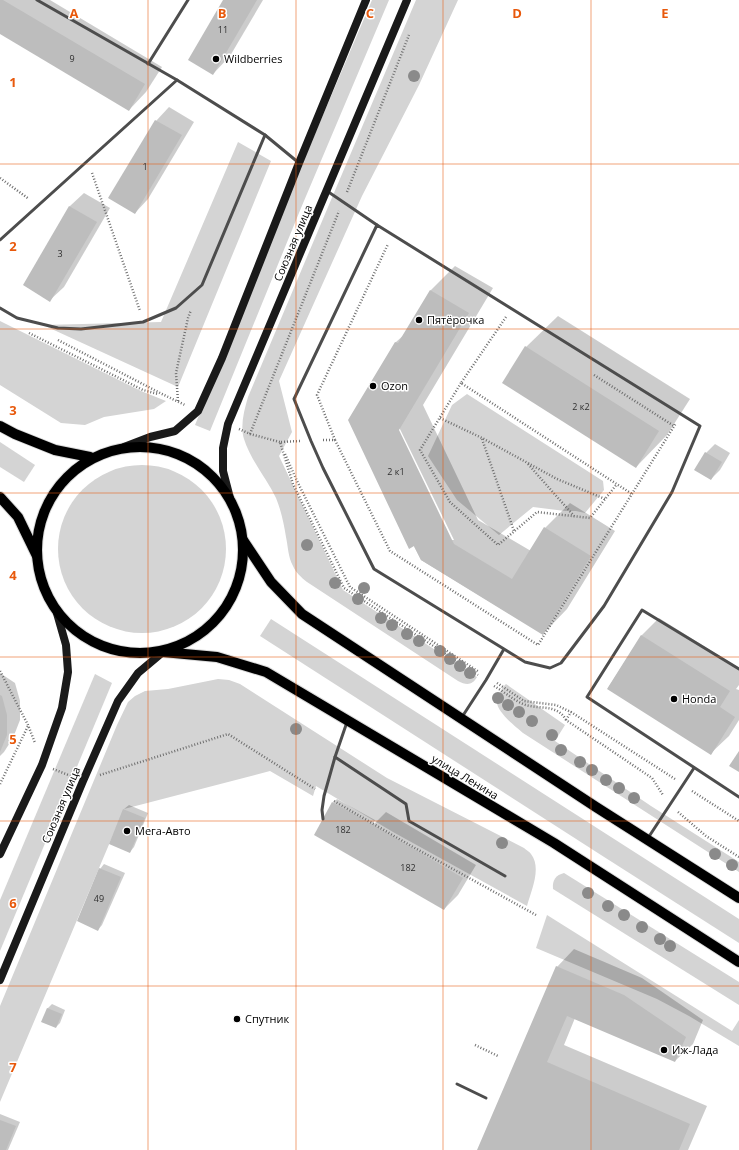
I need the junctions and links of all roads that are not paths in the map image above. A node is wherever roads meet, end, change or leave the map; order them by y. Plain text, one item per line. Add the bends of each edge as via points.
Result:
1 (36, 0) edge
2 (188, 0) edge
3 (366, 0) edge
4 (407, 0) edge
5 (148, 64) junction
6 (176, 80) junction
7 (266, 135) junction
8 (299, 163) junction
9 (327, 191) junction
10 (377, 225) junction
11 (0, 240) edge
12 (0, 308) edge
13 (0, 426) edge
14 (124, 447) junction
15 (90, 457) junction
16 (0, 498) edge
17 (230, 498) junction
18 (243, 540) junction
19 (37, 556) junction
20 (56, 610) junction
21 (504, 649) junction
22 (163, 652) junction
23 (739, 669) edge
24 (461, 719) junction
25 (348, 721) junction
26 (336, 757) junction
27 (694, 768) junction
28 (739, 797) edge
29 (323, 819) dead end
30 (647, 840) junction
31 (0, 854) edge
32 (505, 876) dead end
33 (739, 898) edge
34 (739, 962) edge
35 (0, 980) edge
36 (457, 1084) dead end
37 (486, 1098) dead end

1 - 5 lane
2 - 5 lane
3 - 8 main road, Союзная улица
4 - 9 main road, Союзная улица
5 - 6 lane
6 - 7 lane
6 - 11 lane
7 - 8 lane
7 - 12 lane via 202,285 176,308 143,322 81,329 58,328 17,318
8 - 14 main road, Союзная улица via 222,358 198,410 175,431
9 - 10 lane
9 - 17 main road, Союзная улица via 228,424 223,448 223,471
10 - 21 lane via 294,399 323,468 374,569
10 - 21 lane via 700,426 672,492 604,606 562,663 550,668 525,662
13 - 15 main road via 55,450
14 - 15 main road
14 - 17 main road via 165,449 172,452 203,467
15 - 19 main road via 59,485 41,518
16 - 19 main road via 18,518
17 - 18 main road
18 - 22 main road via 241,572 229,602 208,627
18 - 24 main road via 271,582 302,614
19 - 20 main road, улица Ленина via 43,584
20 - 22 main road, улица Ленина via 81,634 114,649 138,653
20 - 31 main road via 66,644 68,672 62,708 42,765
21 - 24 lane
22 - 25 main road, улица Ленина via 217,657 266,672
22 - 35 main road, Союзная улица via 138,673 118,700
23 - 27 lane via 642,610 587,697
24 - 30 main road
25 - 26 lane
25 - 34 main road, улица Ленина via 554,843
26 - 29 lane via 324,796
26 - 32 lane via 406,804 409,821
27 - 28 lane
27 - 30 lane
30 - 33 main road
36 - 37 lane

